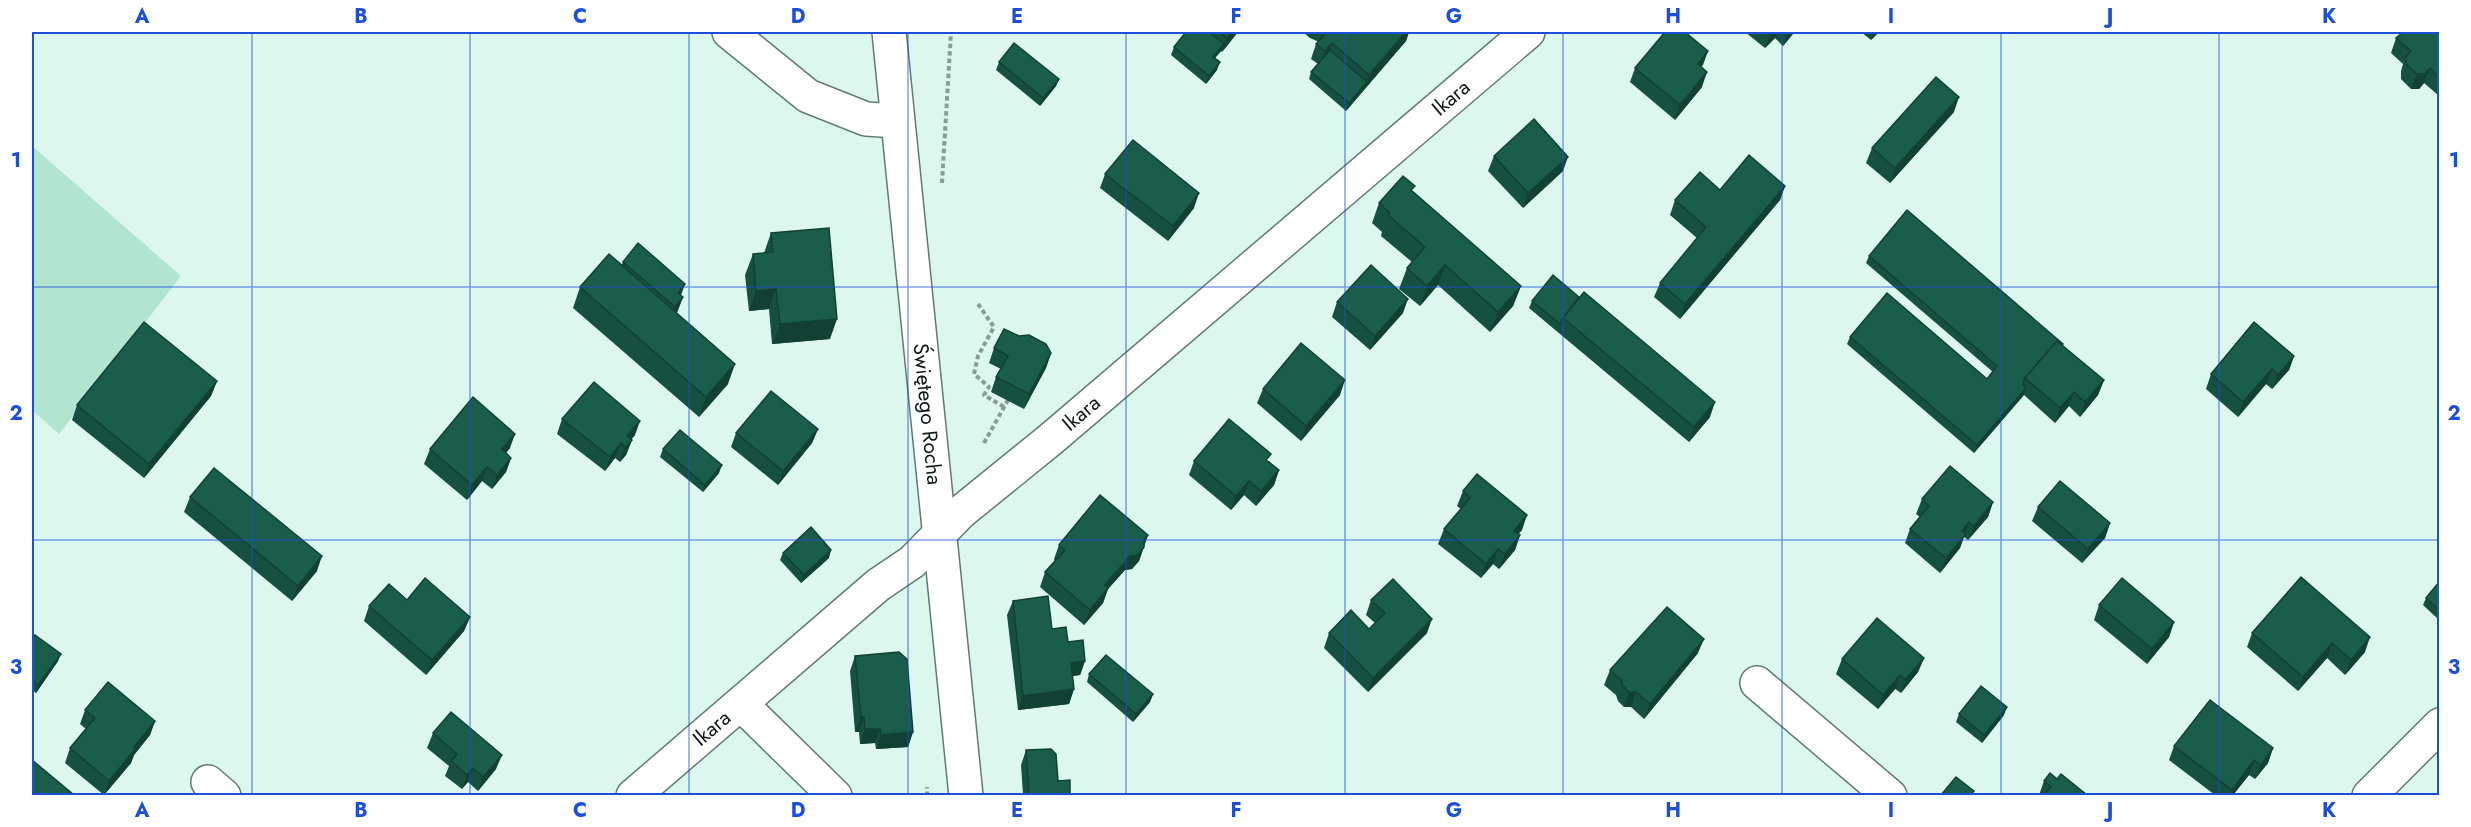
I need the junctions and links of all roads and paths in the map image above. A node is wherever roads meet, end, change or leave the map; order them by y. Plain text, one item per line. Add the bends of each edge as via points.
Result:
1 (729, 32) edge
2 (889, 32) edge
3 (951, 32) edge
4 (1528, 32) edge
5 (897, 121) junction
6 (942, 195) dead end
7 (978, 304) dead end
8 (1008, 400) edge
9 (1004, 407) junction
10 (984, 443) dead end
11 (940, 534) junction
12 (1757, 683) dead end
13 (741, 704) junction
14 (2439, 725) edge
15 (633, 795) edge
16 (835, 795) edge
17 (966, 795) edge
18 (1890, 795) edge
19 (2369, 795) edge

1 - 5 street via 808,96 866,119
2 - 5 street, Świętego Rocha
3 - 6 path
4 - 11 street, Ikara via 961,512
5 - 11 street, Świętego Rocha
7 - 9 path via 994,327 978,356 974,374 989,387 984,395
8 - 9 path
9 - 10 path
11 - 13 street, Ikara via 912,562 878,585
11 - 17 street, Świętego Rocha
12 - 18 street
13 - 15 street, Ikara
13 - 16 street
14 - 19 street

